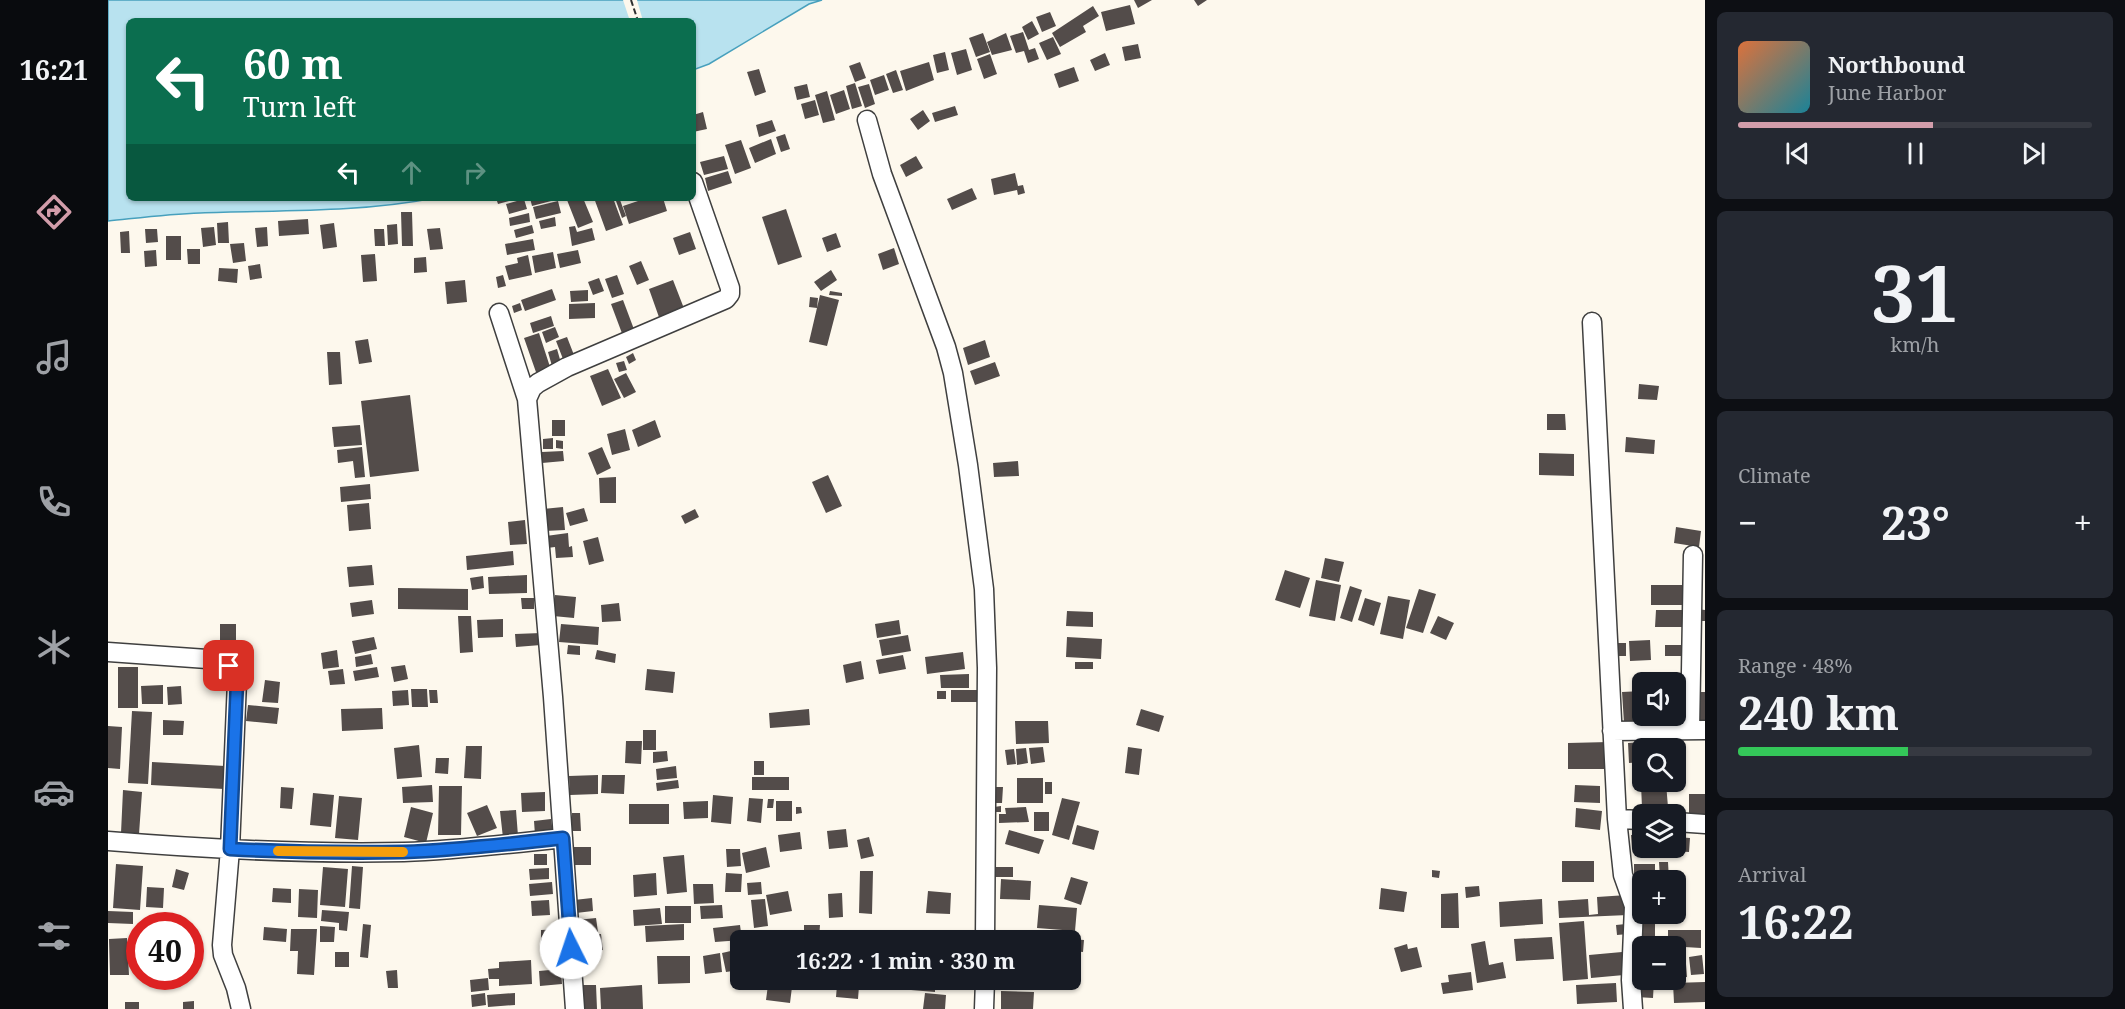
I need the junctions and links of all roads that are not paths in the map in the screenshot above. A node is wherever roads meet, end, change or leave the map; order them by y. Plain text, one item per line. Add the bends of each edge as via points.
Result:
1 (867, 120) dead end
2 (696, 191) edge
3 (500, 313) dead end
4 (1592, 322) dead end
5 (528, 399) junction
6 (1693, 555) dead end
7 (108, 652) edge
8 (1698, 730) edge
9 (1612, 731) junction
10 (1617, 819) junction
11 (1632, 820) edge
12 (1686, 823) edge
13 (1705, 824) edge
14 (563, 838) junction
15 (108, 841) edge
16 (230, 849) junction
17 (985, 930) edge
18 (985, 990) edge
19 (241, 1009) edge
20 (575, 1009) edge
21 (984, 1009) edge
22 (1633, 1009) edge

1 - 17 street via 885,183 946,347 968,465 987,638
2 - 5 street via 730,288 726,299 567,367 538,383
3 - 5 street
4 - 9 street
5 - 14 street
6 - 8 street
7 - 16 street via 207,659 229,666 237,681
8 - 9 street
9 - 10 street
10 - 11 street
10 - 22 street via 1623,875 1634,906
12 - 13 street
14 - 16 street via 403,852
14 - 20 street
15 - 16 street
16 - 19 street via 222,945
18 - 21 street

